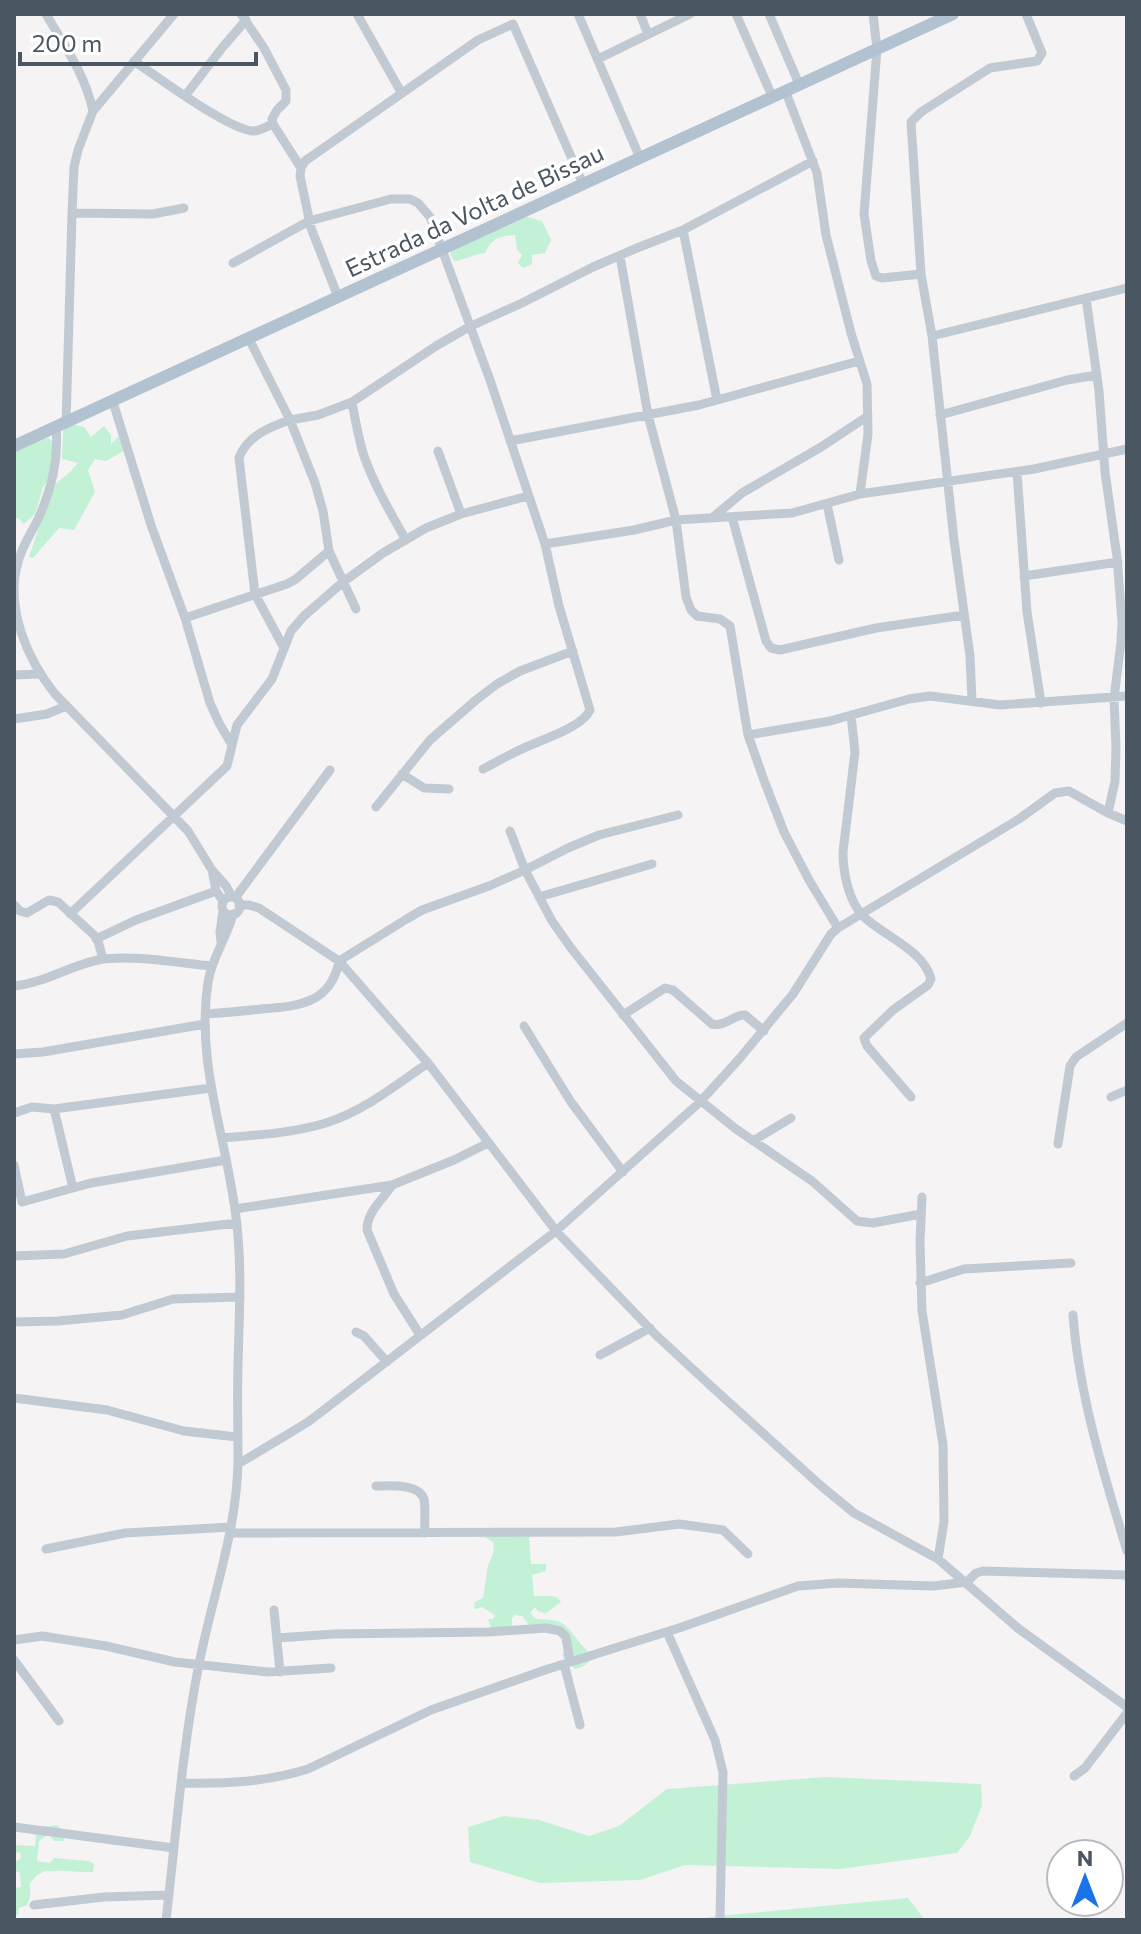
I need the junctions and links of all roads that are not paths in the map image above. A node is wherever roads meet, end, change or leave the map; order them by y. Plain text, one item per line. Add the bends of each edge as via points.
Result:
1 (46, 14) edge
2 (174, 14) edge
3 (357, 14) edge
4 (509, 14) edge
5 (578, 14) edge
6 (640, 14) edge
7 (690, 14) edge
8 (736, 14) edge
9 (769, 14) edge
10 (873, 14) edge
11 (953, 14) edge
12 (1026, 14) edge
13 (244, 17) edge
14 (513, 24) junction
15 (648, 34) junction
16 (877, 49) junction
17 (598, 59) junction
18 (134, 61) junction
19 (799, 84) junction
20 (785, 90) junction
21 (401, 92) junction
22 (185, 96) junction
23 (772, 96) junction
24 (93, 111) junction
25 (273, 124) junction
26 (640, 158) junction
27 (813, 161) junction
28 (301, 168) junction
29 (583, 184) junction
30 (184, 208) dead end
31 (72, 213) junction
32 (309, 221) junction
33 (683, 230) junction
34 (442, 248) junction
35 (620, 256) junction
36 (233, 263) dead end
37 (921, 274) junction
38 (1127, 288) edge
39 (338, 297) junction
40 (1086, 298) junction
41 (469, 327) junction
42 (932, 336) junction
43 (249, 339) junction
44 (859, 361) junction
45 (1097, 375) junction
46 (717, 400) junction
47 (113, 402) junction
48 (352, 402) junction
49 (648, 415) junction
50 (940, 415) junction
51 (868, 416) junction
52 (290, 420) junction
53 (61, 425) junction
54 (510, 441) junction
55 (14, 446) edge
56 (1127, 449) edge
57 (438, 451) dead end
58 (1104, 455) junction
59 (1017, 472) junction
60 (948, 480) junction
61 (860, 494) junction
62 (528, 496) junction
63 (827, 504) junction
64 (461, 514) junction
65 (732, 517) junction
66 (712, 518) junction
67 (676, 520) junction
68 (406, 540) junction
69 (545, 544) junction
70 (329, 551) junction
71 (839, 560) dead end
72 (1118, 562) junction
73 (1024, 576) junction
74 (343, 582) junction
75 (255, 594) junction
76 (356, 609) dead end
77 (15, 614) edge
78 (964, 615) junction
79 (185, 618) junction
80 (284, 648) junction
81 (573, 651) junction
82 (39, 674) junction
83 (14, 675) edge
84 (1127, 696) edge
85 (1114, 698) junction
86 (972, 701) junction
87 (1041, 703) junction
88 (66, 706) junction
89 (851, 715) junction
90 (14, 719) edge
91 (748, 735) junction
92 (232, 745) junction
93 (483, 769) dead end
94 (330, 770) dead end
95 (402, 774) junction
96 (449, 789) dead end
97 (376, 807) dead end
98 (1108, 813) junction
99 (678, 815) dead end
100 (175, 816) junction
101 (1127, 821) edge
102 (510, 831) dead end
103 (652, 864) dead end
104 (212, 870) junction
105 (525, 870) junction
106 (216, 891) junction
107 (539, 897) junction
108 (231, 904) junction
109 (14, 905) edge
110 (70, 914) junction
111 (862, 915) junction
112 (838, 928) junction
113 (96, 939) junction
114 (103, 959) junction
115 (339, 961) junction
116 (212, 966) junction
117 (14, 986) edge
118 (623, 1015) junction
119 (205, 1019) junction
120 (1127, 1023) edge
121 (524, 1026) dead end
122 (764, 1031) junction
123 (14, 1054) edge
124 (428, 1063) junction
125 (211, 1088) junction
126 (1127, 1090) edge
127 (911, 1097) dead end
128 (1111, 1097) dead end
129 (700, 1102) junction
130 (54, 1109) junction
131 (14, 1113) edge
132 (791, 1118) dead end
133 (222, 1138) junction
134 (753, 1141) junction
135 (488, 1143) junction
136 (1058, 1144) dead end
137 (226, 1160) junction
138 (14, 1165) edge
139 (623, 1172) junction
140 (392, 1185) junction
141 (73, 1188) junction
142 (922, 1197) dead end
143 (235, 1209) junction
144 (921, 1214) junction
145 (237, 1223) junction
146 (556, 1231) junction
147 (14, 1256) edge
148 (1071, 1263) dead end
149 (920, 1283) junction
150 (240, 1297) junction
151 (1073, 1315) dead end
152 (14, 1322) edge
153 (650, 1328) junction
154 (356, 1332) dead end
155 (420, 1335) junction
156 (600, 1355) dead end
157 (387, 1362) junction
158 (14, 1398) edge
159 (237, 1437) junction
160 (238, 1464) junction
161 (376, 1486) dead end
162 (230, 1530) junction
163 (425, 1533) junction
164 (46, 1549) dead end
165 (1127, 1551) edge
166 (748, 1554) dead end
167 (938, 1559) junction
168 (1127, 1575) edge
169 (967, 1582) junction
170 (274, 1610) dead end
171 (667, 1632) junction
172 (277, 1638) junction
173 (14, 1640) edge
174 (14, 1660) edge
175 (567, 1663) junction
176 (199, 1665) junction
177 (331, 1668) dead end
178 (280, 1672) junction
179 (1127, 1707) edge
180 (1127, 1713) edge
181 (59, 1721) dead end
182 (580, 1725) dead end
183 (1074, 1776) dead end
184 (182, 1783) junction
185 (14, 1827) edge
186 (174, 1848) junction
187 (169, 1895) junction
188 (34, 1905) dead end
189 (166, 1920) edge
190 (720, 1920) edge

1 - 24 street via 82,74
2 - 18 street
3 - 21 street
4 - 14 street
5 - 17 street
6 - 15 street
7 - 15 street
8 - 23 street
9 - 19 street
10 - 16 street
11 - 16 main road, Estrada da Volta de Bissau
12 - 37 street via 1040,46 1037,61 990,68 911,122
13 - 22 street
13 - 25 street via 286,90
14 - 21 street via 478,40
14 - 29 street
15 - 17 street
16 - 19 main road, Estrada da Volta de Bissau
16 - 37 street via 864,200 871,261 882,278
17 - 26 street
18 - 22 street
18 - 24 street
19 - 20 main road, Estrada da Volta de Bissau
20 - 23 main road, Estrada da Volta de Bissau
20 - 27 street
21 - 28 street
22 - 25 street via 235,125 254,131
23 - 26 main road, Estrada da Volta de Bissau
24 - 31 street via 74,167
25 - 28 street
26 - 29 main road, Estrada da Volta de Bissau
27 - 33 street
27 - 44 street
28 - 32 street
29 - 34 main road, Estrada da Volta de Bissau
30 - 31 street via 153,214
31 - 53 street
32 - 34 street via 391,199 410,199 430,217
32 - 36 street
32 - 39 street
33 - 35 street
33 - 46 street
34 - 39 main road, Estrada da Volta de Bissau
34 - 41 street
35 - 41 street
35 - 49 street
37 - 42 street
38 - 40 street
39 - 43 main road, Estrada da Volta de Bissau
40 - 42 street
40 - 45 street
41 - 48 street
41 - 54 street
42 - 50 street
43 - 47 main road, Estrada da Volta de Bissau
43 - 52 street
44 - 46 street
44 - 51 street via 867,384
45 - 50 street
45 - 58 street
46 - 49 street
47 - 53 main road, Estrada da Volta de Bissau
47 - 79 street
48 - 52 street
48 - 68 street via 367,464
49 - 54 street
49 - 67 street
50 - 60 street
51 - 61 street
51 - 66 street via 742,493
52 - 70 street via 315,483
52 - 75 street via 256,435 242,447 239,458
53 - 55 main road, Estrada da Volta de Bissau
53 - 77 street via 50,486 18,562
54 - 62 street
56 - 58 street
57 - 64 street
58 - 59 street
58 - 72 street
59 - 60 street
59 - 73 street
60 - 61 street
60 - 78 street
61 - 63 street
62 - 64 street
62 - 69 street
63 - 65 street via 792,513
63 - 71 street
64 - 68 street
65 - 66 street
65 - 78 street via 771,648
66 - 67 street
67 - 69 street
67 - 91 street via 691,610 730,626
68 - 74 street
69 - 81 street
70 - 74 street
70 - 75 street via 296,579
72 - 73 street
72 - 85 street via 1121,642
73 - 87 street
74 - 76 street
74 - 80 street via 297,622
75 - 79 street
75 - 80 street
77 - 82 street
78 - 86 street
79 - 92 street via 210,703
80 - 92 street via 272,679 237,725
81 - 93 street via 590,710 587,716
81 - 95 street via 497,684 430,740
82 - 83 street
82 - 88 street
84 - 85 street
85 - 87 street
85 - 98 street via 1115,781
86 - 87 street
86 - 89 street via 920,697
88 - 90 street
88 - 100 street
89 - 91 street
89 - 111 street via 855,752 843,868
91 - 112 street via 784,832
92 - 100 street via 227,766
94 - 108 street
95 - 96 street via 424,788
95 - 97 street
98 - 101 street
98 - 111 street via 1069,791 1055,793
99 - 105 street via 599,835
100 - 104 street
100 - 110 street
102 - 105 street
103 - 107 street
104 - 106 street
104 - 108 street via 226,886
105 - 107 street
105 - 115 street via 422,910
106 - 108 street
106 - 113 street
107 - 118 street
108 - 115 street via 259,908
108 - 116 street
109 - 110 street via 27,913 49,900
110 - 113 street
111 - 112 street
111 - 127 street via 906,948 930,975 928,985 864,1038
112 - 122 street
113 - 114 street
114 - 116 street
114 - 117 street
115 - 119 street via 335,979 308,1003
115 - 124 street
116 - 119 street
118 - 122 street via 665,988 712,1024 745,1015
118 - 129 street via 676,1081
119 - 123 street
119 - 125 street
120 - 136 street via 1070,1066
121 - 139 street
122 - 129 street
124 - 133 street via 327,1123
124 - 135 street
125 - 130 street
125 - 133 street
126 - 128 street
129 - 134 street
129 - 139 street
130 - 131 street via 32,1107
130 - 141 street
132 - 134 street
133 - 137 street
134 - 144 street via 812,1181 857,1221
135 - 140 street
135 - 146 street
137 - 141 street
137 - 143 street
138 - 141 street via 22,1202
139 - 146 street
140 - 143 street
140 - 155 street via 370,1214 367,1230 394,1294
142 - 144 street
143 - 145 street
144 - 149 street
145 - 147 street via 115,1238 64,1254
145 - 150 street
146 - 153 street
146 - 155 street
148 - 149 street via 964,1269
149 - 167 street via 943,1445 944,1522
150 - 152 street via 173,1299 122,1315
150 - 159 street
151 - 165 street via 1085,1398
153 - 156 street
153 - 167 street via 854,1513
154 - 157 street
155 - 157 street
157 - 160 street via 308,1422
158 - 159 street via 107,1410 184,1431
159 - 160 street
160 - 162 street
161 - 163 street via 399,1486 422,1495
162 - 163 street
162 - 164 street via 125,1533
162 - 176 street
163 - 166 street via 616,1532 679,1524 723,1530
167 - 169 street
168 - 169 street via 983,1571
169 - 171 street via 798,1586
169 - 179 street via 1019,1629
170 - 172 street
171 - 175 street
171 - 190 street via 720,1753
172 - 175 street via 546,1628 566,1637
172 - 178 street
173 - 176 street via 42,1636
174 - 181 street
175 - 182 street
175 - 184 street via 431,1710 308,1769 249,1782
176 - 178 street
176 - 184 street
177 - 178 street
180 - 183 street
184 - 186 street
185 - 186 street
186 - 187 street
187 - 188 street
187 - 189 street

